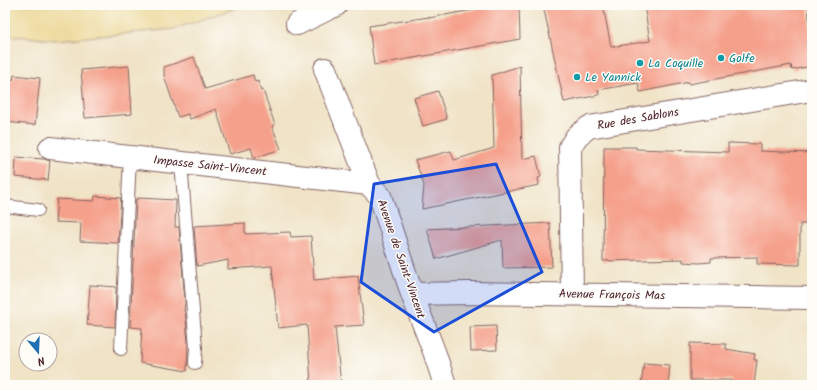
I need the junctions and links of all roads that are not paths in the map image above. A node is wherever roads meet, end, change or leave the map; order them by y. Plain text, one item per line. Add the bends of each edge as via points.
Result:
1 (336, 5) edge
2 (297, 24) dead end
3 (325, 69) dead end
4 (812, 90) edge
5 (50, 148) dead end
6 (130, 157) junction
7 (181, 163) junction
8 (369, 184) junction
9 (5, 206) edge
10 (38, 210) dead end
11 (412, 294) junction
12 (572, 294) junction
13 (812, 298) edge
14 (121, 349) dead end
15 (195, 363) dead end
16 (445, 385) edge

1 - 2 street
3 - 8 street, Avenue de Saint-Vincent
4 - 12 street, Rue des Sablons via 589,127 577,136 570,146
5 - 6 street, Impasse Saint-Vincent
6 - 7 street, Impasse Saint-Vincent
6 - 14 lane
7 - 8 street, Impasse Saint-Vincent
7 - 15 lane via 196,348
8 - 11 street, Avenue de Saint-Vincent via 380,196
9 - 10 lane
11 - 12 street, Avenue François Mas
11 - 16 street, Avenue de Saint-Vincent
12 - 13 street, Avenue François Mas

